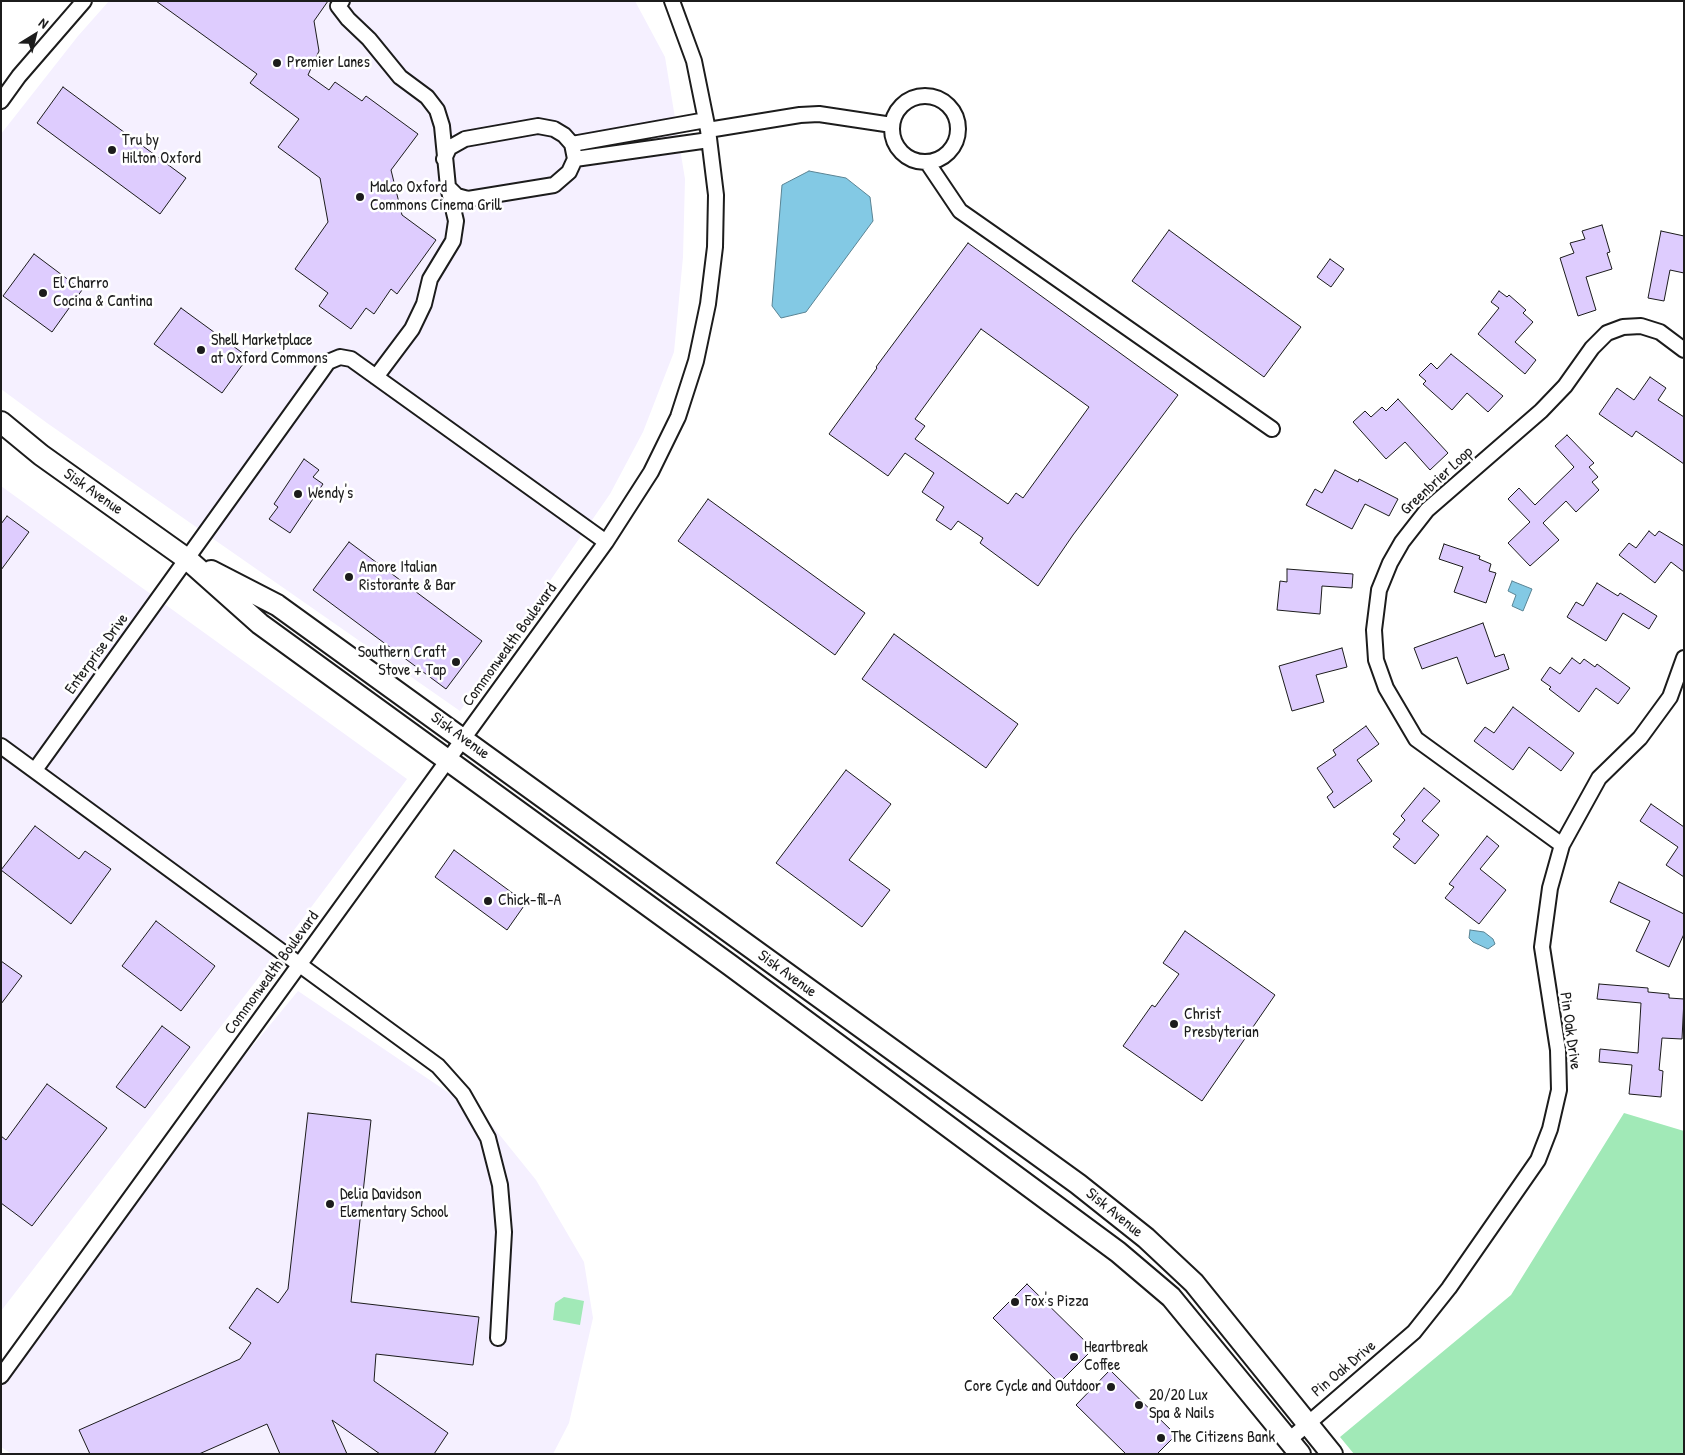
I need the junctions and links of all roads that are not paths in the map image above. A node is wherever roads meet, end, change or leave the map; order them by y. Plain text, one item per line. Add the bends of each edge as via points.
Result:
1 (84, 1) edge
2 (342, 1) edge
3 (672, 1) edge
4 (1, 101) edge
5 (892, 125) junction
6 (708, 130) junction
7 (572, 144) junction
8 (444, 159) junction
9 (575, 159) junction
10 (927, 162) junction
11 (448, 188) junction
12 (1684, 350) edge
13 (376, 377) junction
14 (1, 422) edge
15 (1272, 429) dead end
16 (606, 542) junction
17 (188, 559) junction
18 (1684, 658) edge
19 (464, 739) junction
20 (1, 746) edge
21 (448, 762) junction
22 (35, 770) junction
23 (1562, 845) junction
24 (300, 964) junction
25 (498, 1338) dead end
26 (1, 1376) edge
27 (1307, 1423) junction
28 (1294, 1447) edge
29 (1332, 1454) edge

1 - 4 street
2 - 8 street via 338,6 348,19 400,77 427,97 437,110 442,126
3 - 6 street, Commonwealth Boulevard via 694,60
5 - 6 street via 819,114
5 - 10 street via 897,147 905,155
5 - 10 street via 895,114 910,99 930,96 948,105 957,122 954,144 943,156
6 - 7 street
6 - 9 street
6 - 16 street, Commonwealth Boulevard via 716,195 715,247 696,361 678,417 651,472
7 - 8 street via 554,129 538,126 465,139 449,148
7 - 9 street
8 - 11 street
9 - 11 street via 569,172 554,185 468,199 457,196
10 - 15 street via 960,211
11 - 13 street via 456,221 453,241 430,279 424,304 412,329
12 - 23 street, Greenbrier Loop via 1660,332 1640,326 1623,327 1607,333 1541,411 1427,510 1390,562 1379,590 1374,630 1376,660 1386,688 1416,739
13 - 16 street, Enterprise Drive
13 - 17 street, Enterprise Drive via 350,359 340,357 328,362
14 - 17 street, Sisk Avenue via 41,455
16 - 19 street, Commonwealth Boulevard
17 - 19 street, Sisk Avenue via 277,605
17 - 21 street, Sisk Avenue via 260,624
17 - 22 street, Enterprise Drive
18 - 23 street, Pin Oak Drive via 1670,697 1640,738 1599,778
19 - 21 street, Commonwealth Boulevard
19 - 27 street, Sisk Avenue via 1078,1184 1131,1226 1194,1283
20 - 22 street
21 - 24 street, Commonwealth Boulevard
21 - 28 street, Sisk Avenue via 730,965 1118,1252 1171,1298
22 - 24 street
23 - 27 street, Pin Oak Drive via 1550,888 1542,947 1558,1050 1559,1090 1550,1129 1538,1160 1449,1288 1414,1332
24 - 25 street via 438,1066 463,1094 488,1138 500,1185 504,1232
24 - 26 street, Commonwealth Boulevard
27 - 28 street, Pin Oak Drive
27 - 29 street, Sisk Avenue

